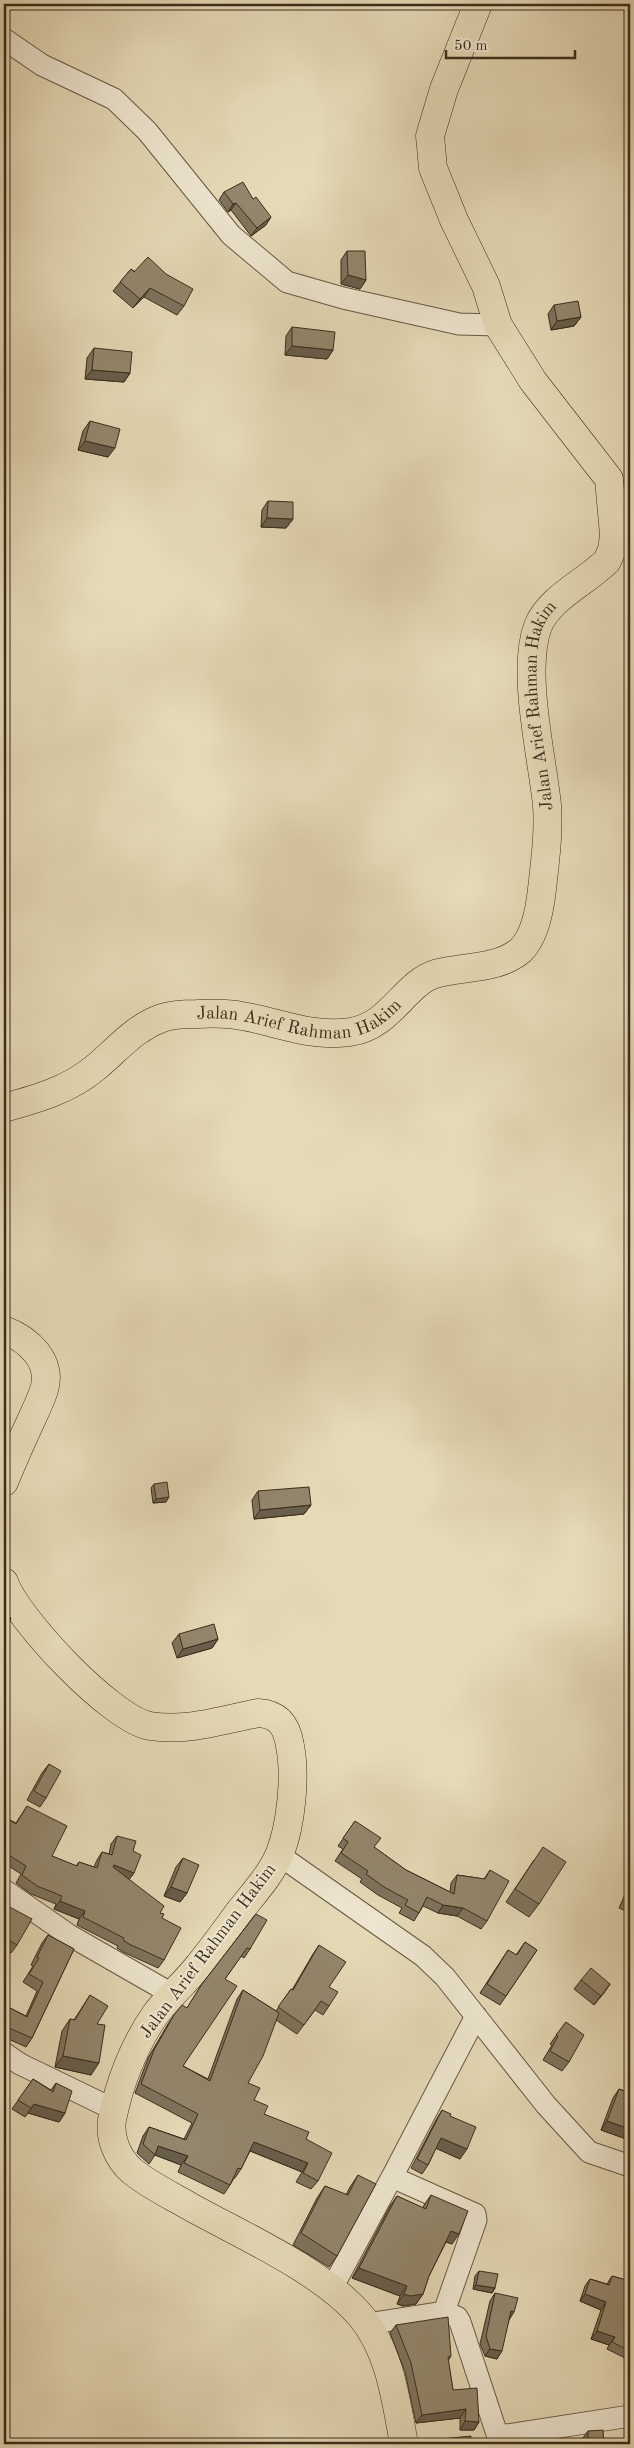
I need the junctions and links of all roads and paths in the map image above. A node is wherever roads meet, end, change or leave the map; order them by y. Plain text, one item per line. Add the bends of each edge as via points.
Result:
1 (478, 4) edge
2 (4, 39) edge
3 (498, 325) junction
4 (4, 1108) edge
5 (4, 1330) edge
6 (4, 1482) edge
7 (4, 1582) edge
8 (279, 1855) junction
9 (5, 1895) edge
10 (172, 1994) junction
11 (476, 2016) junction
12 (4, 2053) edge
13 (115, 2110) junction
14 (630, 2166) edge
15 (392, 2177) junction
16 (331, 2290) junction
17 (444, 2312) junction
18 (367, 2324) junction
19 (630, 2416) edge
20 (404, 2444) edge

1 - 3 main road, Jalan Arief Rahman Hakim via 444,89 430,136 430,151 454,220 486,286
2 - 3 street via 42,65 114,99 147,131 231,234 287,282 459,324
3 - 4 main road, Jalan Arief Rahman Hakim via 533,381 609,479 613,512 612,550 607,561 547,611 538,625 534,642 533,688 547,807 547,846 539,910 522,949 504,960 434,974 422,980 387,1015 353,1032 305,1031 220,1013 164,1017 132,1033 94,1069 67,1086
5 - 6 main road via 30,1345 40,1357 45,1372 45,1389
7 - 8 main road, Jalan Arief Rahman Hakim via 32,1626 76,1673 110,1706 147,1726 176,1729 258,1712 277,1717 288,1734 292,1756 286,1833
8 - 10 main road, Jalan Arief Rahman Hakim via 262,1884 198,1967
8 - 11 street via 423,1956 445,1977
9 - 10 street
10 - 13 main road, Jalan Arief Rahman Hakim via 154,2016 138,2044 122,2082
11 - 14 street via 546,2105 589,2152
11 - 15 street
12 - 13 street
13 - 16 main road, Jalan Arief Rahman Hakim via 112,2137 117,2151 131,2170 163,2192 281,2256
15 - 16 street
15 - 17 street via 475,2214 476,2220
16 - 18 main road, Jalan Arief Rahman Hakim
17 - 18 street
17 - 19 street via 457,2317 460,2322 497,2434
18 - 20 main road, Jalan Arief Rahman Hakim via 382,2350

